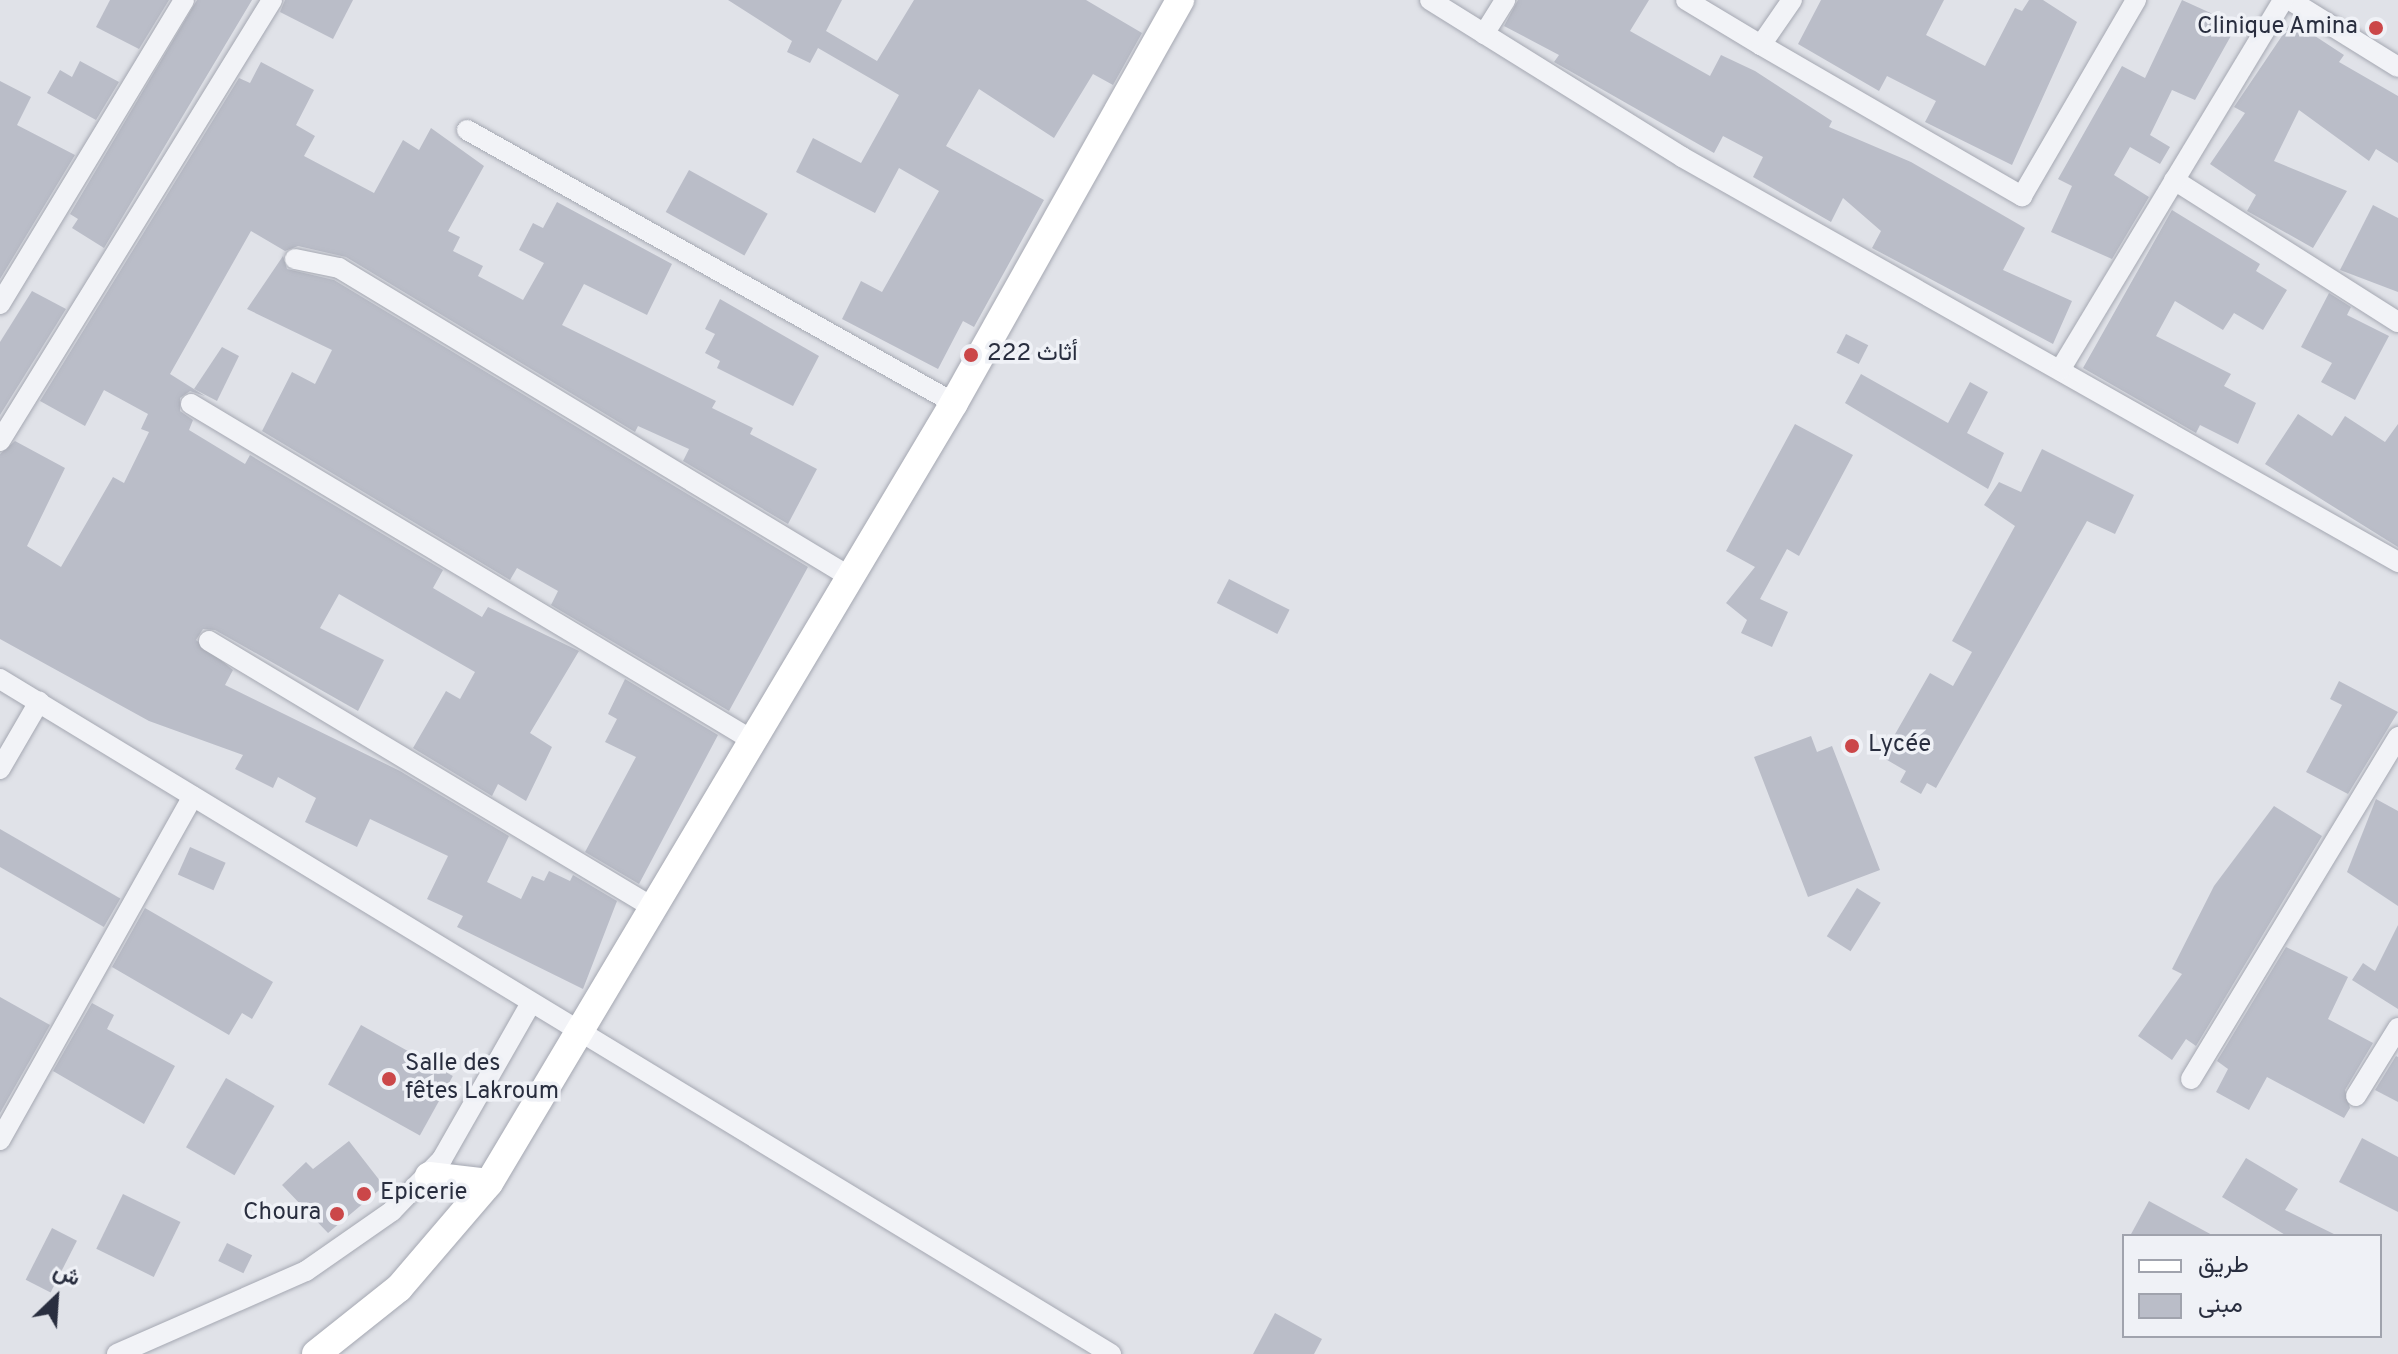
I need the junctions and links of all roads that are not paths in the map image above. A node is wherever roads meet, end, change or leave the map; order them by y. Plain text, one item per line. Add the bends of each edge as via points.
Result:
1 (184, 0) edge
2 (272, 0) edge
3 (1180, 0) edge
4 (1430, 0) edge
5 (1505, 0) edge
6 (1686, 0) edge
7 (1792, 0) edge
8 (2136, 0) edge
9 (2283, 0) edge
10 (2290, 0) edge
11 (1484, 34) junction
12 (1761, 45) junction
13 (2398, 67) edge
14 (467, 130) dead end
15 (2174, 180) junction
16 (295, 259) dead end
17 (0, 304) edge
18 (2398, 322) edge
19 (2060, 370) junction
20 (954, 403) junction
21 (191, 404) dead end
22 (0, 441) edge
23 (2398, 562) edge
24 (850, 577) junction
25 (209, 641) dead end
26 (0, 679) edge
27 (39, 702) junction
28 (2398, 737) edge
29 (752, 740) junction
30 (0, 769) edge
31 (193, 796) junction
32 (652, 907) junction
33 (530, 1005) junction
34 (2398, 1028) edge
35 (578, 1032) junction
36 (2191, 1079) dead end
37 (2356, 1096) dead end
38 (0, 1140) edge
39 (429, 1176) junction
40 (489, 1183) junction
41 (117, 1354) edge
42 (316, 1354) edge
43 (1111, 1354) edge

1 - 17 street
2 - 22 street
3 - 20 main road
4 - 11 street
5 - 11 street
6 - 12 street
7 - 12 street
8 - 12 street via 2022,196
9 - 15 street
10 - 13 street
11 - 19 street via 1682,157
14 - 20 street
15 - 18 street
15 - 19 street
16 - 24 street via 339,268
19 - 23 street
20 - 24 main road
21 - 29 street
24 - 29 main road
25 - 32 street
26 - 27 street
27 - 30 street
27 - 31 street
28 - 36 street
29 - 32 main road
31 - 33 street
31 - 38 street
32 - 35 main road
33 - 35 street
33 - 39 street
34 - 37 street
35 - 40 main road
35 - 43 street
39 - 40 main road
39 - 41 street via 361,1236 306,1271
40 - 42 main road via 399,1288

